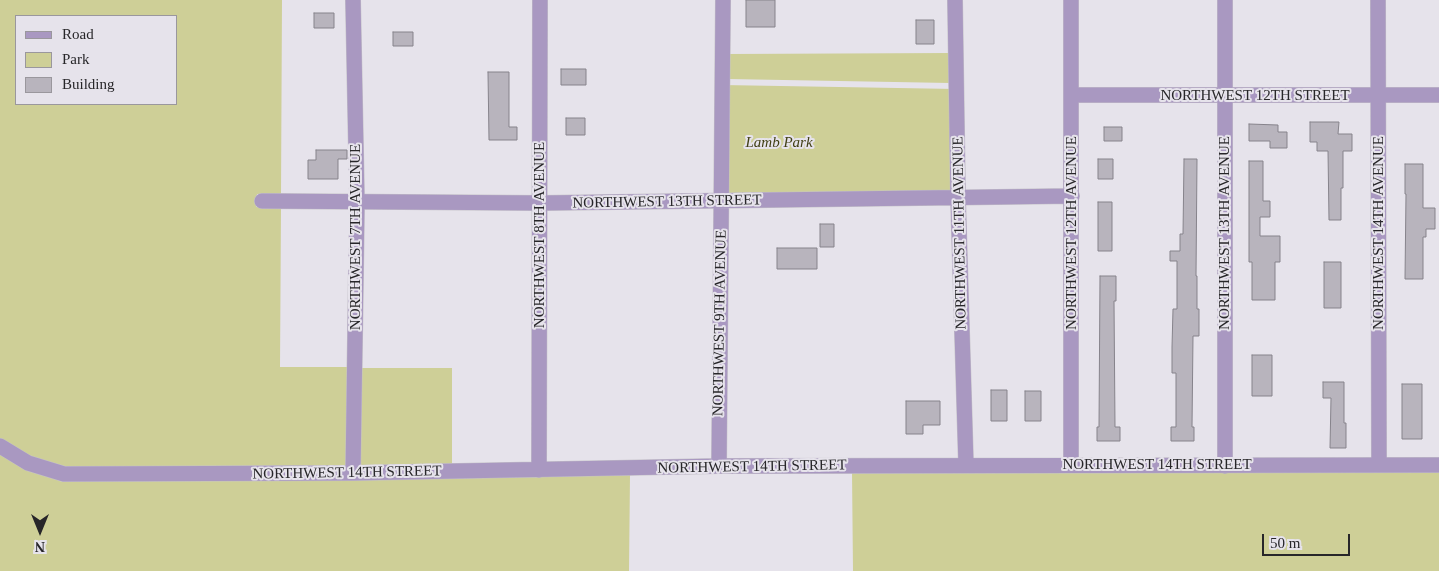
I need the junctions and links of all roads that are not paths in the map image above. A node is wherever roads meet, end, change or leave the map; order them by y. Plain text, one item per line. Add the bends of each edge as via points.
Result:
1 (354, 0) edge
2 (540, 0) edge
3 (723, 0) edge
4 (955, 0) edge
5 (1071, 0) edge
6 (1225, 0) edge
7 (1378, 0) edge
8 (1071, 96) junction
9 (1225, 96) junction
10 (1379, 96) junction
11 (1439, 96) edge
12 (1072, 196) junction
13 (958, 197) junction
14 (262, 201) dead end
15 (722, 201) junction
16 (357, 202) junction
17 (541, 203) junction
18 (0, 446) edge
19 (966, 465) junction
20 (1071, 465) junction
21 (1379, 465) junction
22 (1439, 465) edge
23 (719, 466) junction
24 (1225, 466) junction
25 (539, 470) junction
26 (353, 473) junction

1 - 16 street, NORTHWEST 7TH AVENUE
2 - 17 street, NORTHWEST 8TH AVENUE
3 - 15 street, NORTHWEST 9TH AVENUE
4 - 13 street, NORTHWEST 11TH AVENUE
5 - 8 street, NORTHWEST 12TH AVENUE
6 - 9 street, NORTHWEST 13TH AVENUE
7 - 10 street, NORTHWEST 14TH AVENUE
8 - 9 street, NORTHWEST 12TH STREET
8 - 12 street, NORTHWEST 12TH AVENUE
9 - 10 street, NORTHWEST 12TH STREET
9 - 24 street, NORTHWEST 13TH AVENUE
10 - 11 street, NORTHWEST 12TH STREET
10 - 21 street, NORTHWEST 14TH AVENUE
12 - 13 street, NORTHWEST 13TH STREET
12 - 20 street, NORTHWEST 12TH AVENUE
13 - 15 street, NORTHWEST 13TH STREET
13 - 19 street, NORTHWEST 11TH AVENUE
14 - 16 street, NORTHWEST 13TH STREET
15 - 17 street, NORTHWEST 13TH STREET
15 - 23 street, NORTHWEST 9TH AVENUE
16 - 17 street, NORTHWEST 13TH STREET
16 - 26 street, NORTHWEST 7TH AVENUE
17 - 25 street, NORTHWEST 8TH AVENUE
18 - 26 street, NORTHWEST 14TH STREET via 28,463 64,474
19 - 20 street, NORTHWEST 14TH STREET
19 - 23 street, NORTHWEST 14TH STREET
20 - 24 street, NORTHWEST 14TH STREET
21 - 22 street, NORTHWEST 14TH STREET
21 - 24 street, NORTHWEST 14TH STREET
23 - 25 street, NORTHWEST 14TH STREET
25 - 26 street, NORTHWEST 14TH STREET

